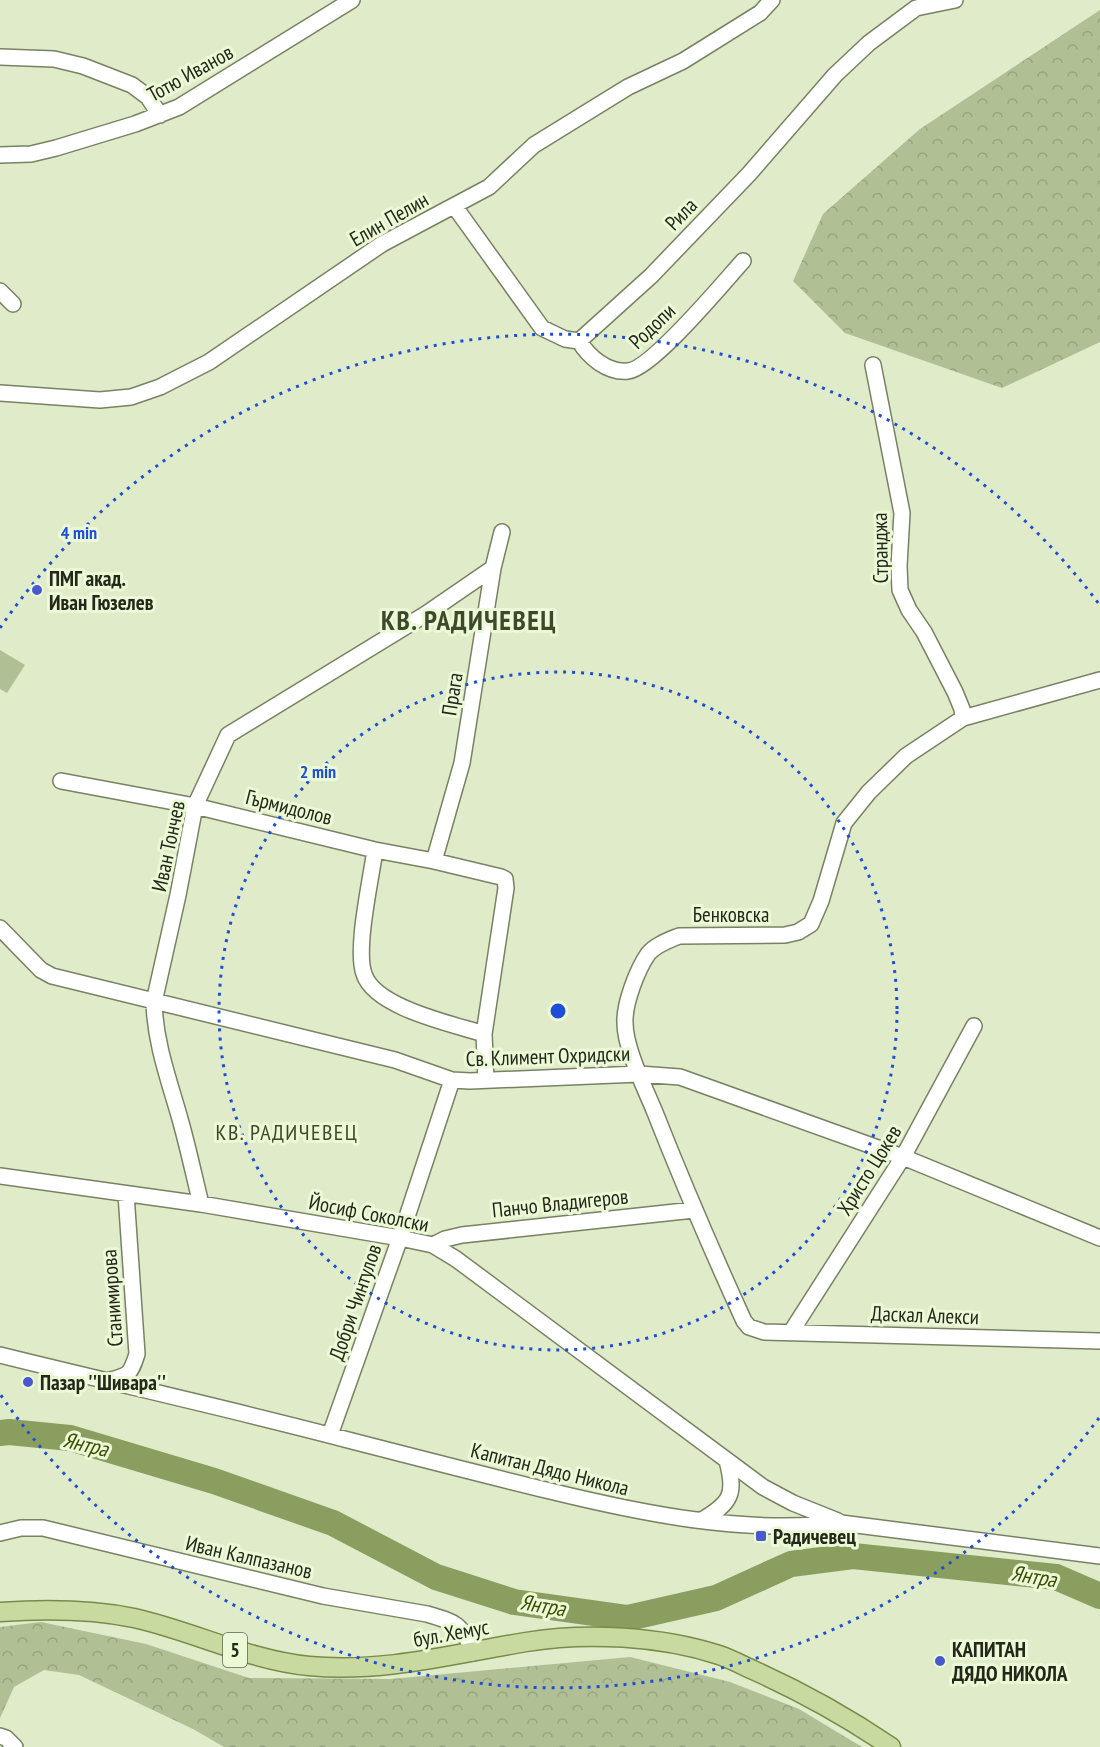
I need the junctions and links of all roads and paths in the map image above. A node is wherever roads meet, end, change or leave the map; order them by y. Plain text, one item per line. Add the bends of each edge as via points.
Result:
1 (352, 0) edge
2 (772, 0) edge
3 (956, 0) edge
4 (0, 57) edge
5 (160, 115) junction
6 (0, 155) edge
7 (455, 207) junction
8 (743, 261) dead end
9 (0, 291) edge
10 (13, 304) dead end
11 (579, 341) junction
12 (873, 365) dead end
13 (0, 393) edge
14 (502, 532) dead end
15 (493, 568) junction
16 (1100, 680) edge
17 (963, 718) junction
18 (61, 781) dead end
19 (195, 806) junction
20 (375, 850) junction
21 (434, 861) junction
22 (4, 935) edge
23 (154, 1002) junction
24 (974, 1026) dead end
25 (484, 1034) junction
26 (639, 1074) junction
27 (452, 1080) junction
28 (486, 1080) junction
29 (903, 1157) junction
30 (0, 1176) edge
31 (126, 1194) junction
32 (201, 1204) junction
33 (693, 1210) junction
34 (400, 1238) junction
35 (1100, 1238) edge
36 (433, 1245) junction
37 (748, 1328) joint
38 (791, 1332) junction
39 (1100, 1341) edge
40 (0, 1355) edge
41 (107, 1381) junction
42 (330, 1435) junction
43 (727, 1461) junction
44 (702, 1520) junction
45 (841, 1523) junction
46 (0, 1533) edge
47 (1100, 1556) edge
48 (0, 1612) edge
49 (473, 1653) junction
50 (0, 1736) edge
51 (15, 1747) edge
52 (891, 1747) edge

1 - 5 street, Тотю Иванов via 199,97
2 - 7 street, Елин Пелин via 760,13 683,61 628,87 534,145 489,187
3 - 11 street, Рила via 916,8 869,43 651,276
4 - 5 street via 54,59 83,66 132,85 148,97
5 - 6 street, Тотю Иванов via 32,154
7 - 11 street via 542,328 554,336
7 - 13 street, Елин Пелин via 382,244 209,362 160,387 131,397 100,400
8 - 11 street, Родопи via 642,366 615,370 591,357
9 - 10 street
12 - 17 street, Странджа via 902,513 900,590 955,692
14 - 15 street, Прага
15 - 19 street, Иван Тончев via 426,614 228,735
15 - 21 street, Прага via 462,763
16 - 17 street, Бенковска
17 - 26 street, Бенковска via 906,756 852,812 844,823 821,901 805,929 766,936 680,936 649,954 629,993 624,1023
18 - 19 street, Гърмидолов
19 - 20 street, Гърмидолов
19 - 23 street, Иван Тончев
20 - 21 street, Гърмидолов
20 - 25 street via 361,950 364,974 371,986 399,1006
21 - 25 street, Гърмидолов via 505,879
22 - 23 street, Св. Климент Охридски via 52,976
23 - 27 street, Св. Климент Охридски via 395,1060
23 - 32 street, Иван Тончев via 161,1058
24 - 29 street, Христо Цокев
25 - 28 street
26 - 28 street, Св. Климент Охридски
26 - 29 street, Св. Климент Охридски via 680,1077
26 - 33 street, Бенковска
27 - 28 street, Св. Климент Охридски
27 - 34 street, Добри Чинтулов
29 - 35 street, Св. Климент Охридски
29 - 38 street, Христо Цокев
30 - 31 street, Йосиф Соколски
31 - 32 street, Йосиф Соколски
31 - 41 street, Станимирова via 137,1354 126,1376
32 - 34 street, Йосиф Соколски
33 - 36 street, Панчо Владигеров via 462,1235
33 - 37 street, Бенковска
34 - 36 street, Йосиф Соколски
34 - 42 street, Добри Чинтулов
36 - 43 street, Йосиф Соколски
37 - 38 street, Даскал Алекси
38 - 39 street, Даскал Алекси
40 - 41 street, Капитан Дядо Никола
41 - 42 street, Капитан Дядо Никола
42 - 44 street, Капитан Дядо Никола via 625,1509
43 - 44 street via 733,1488 729,1498
43 - 45 street, Йосиф Соколски via 793,1503
44 - 45 street, Капитан Дядо Никола via 763,1525
45 - 47 street, Капитан Дядо Никола
46 - 49 street, Иван Калпазанов via 43,1528 323,1596 427,1614 459,1627
48 - 49 main road, бул. Хемус / 5 via 84,1611 134,1618 256,1656 309,1666 371,1667
49 - 52 main road, бул. Хемус / 5 via 528,1642 598,1636 665,1643 719,1655 788,1685 852,1720
50 - 51 street

